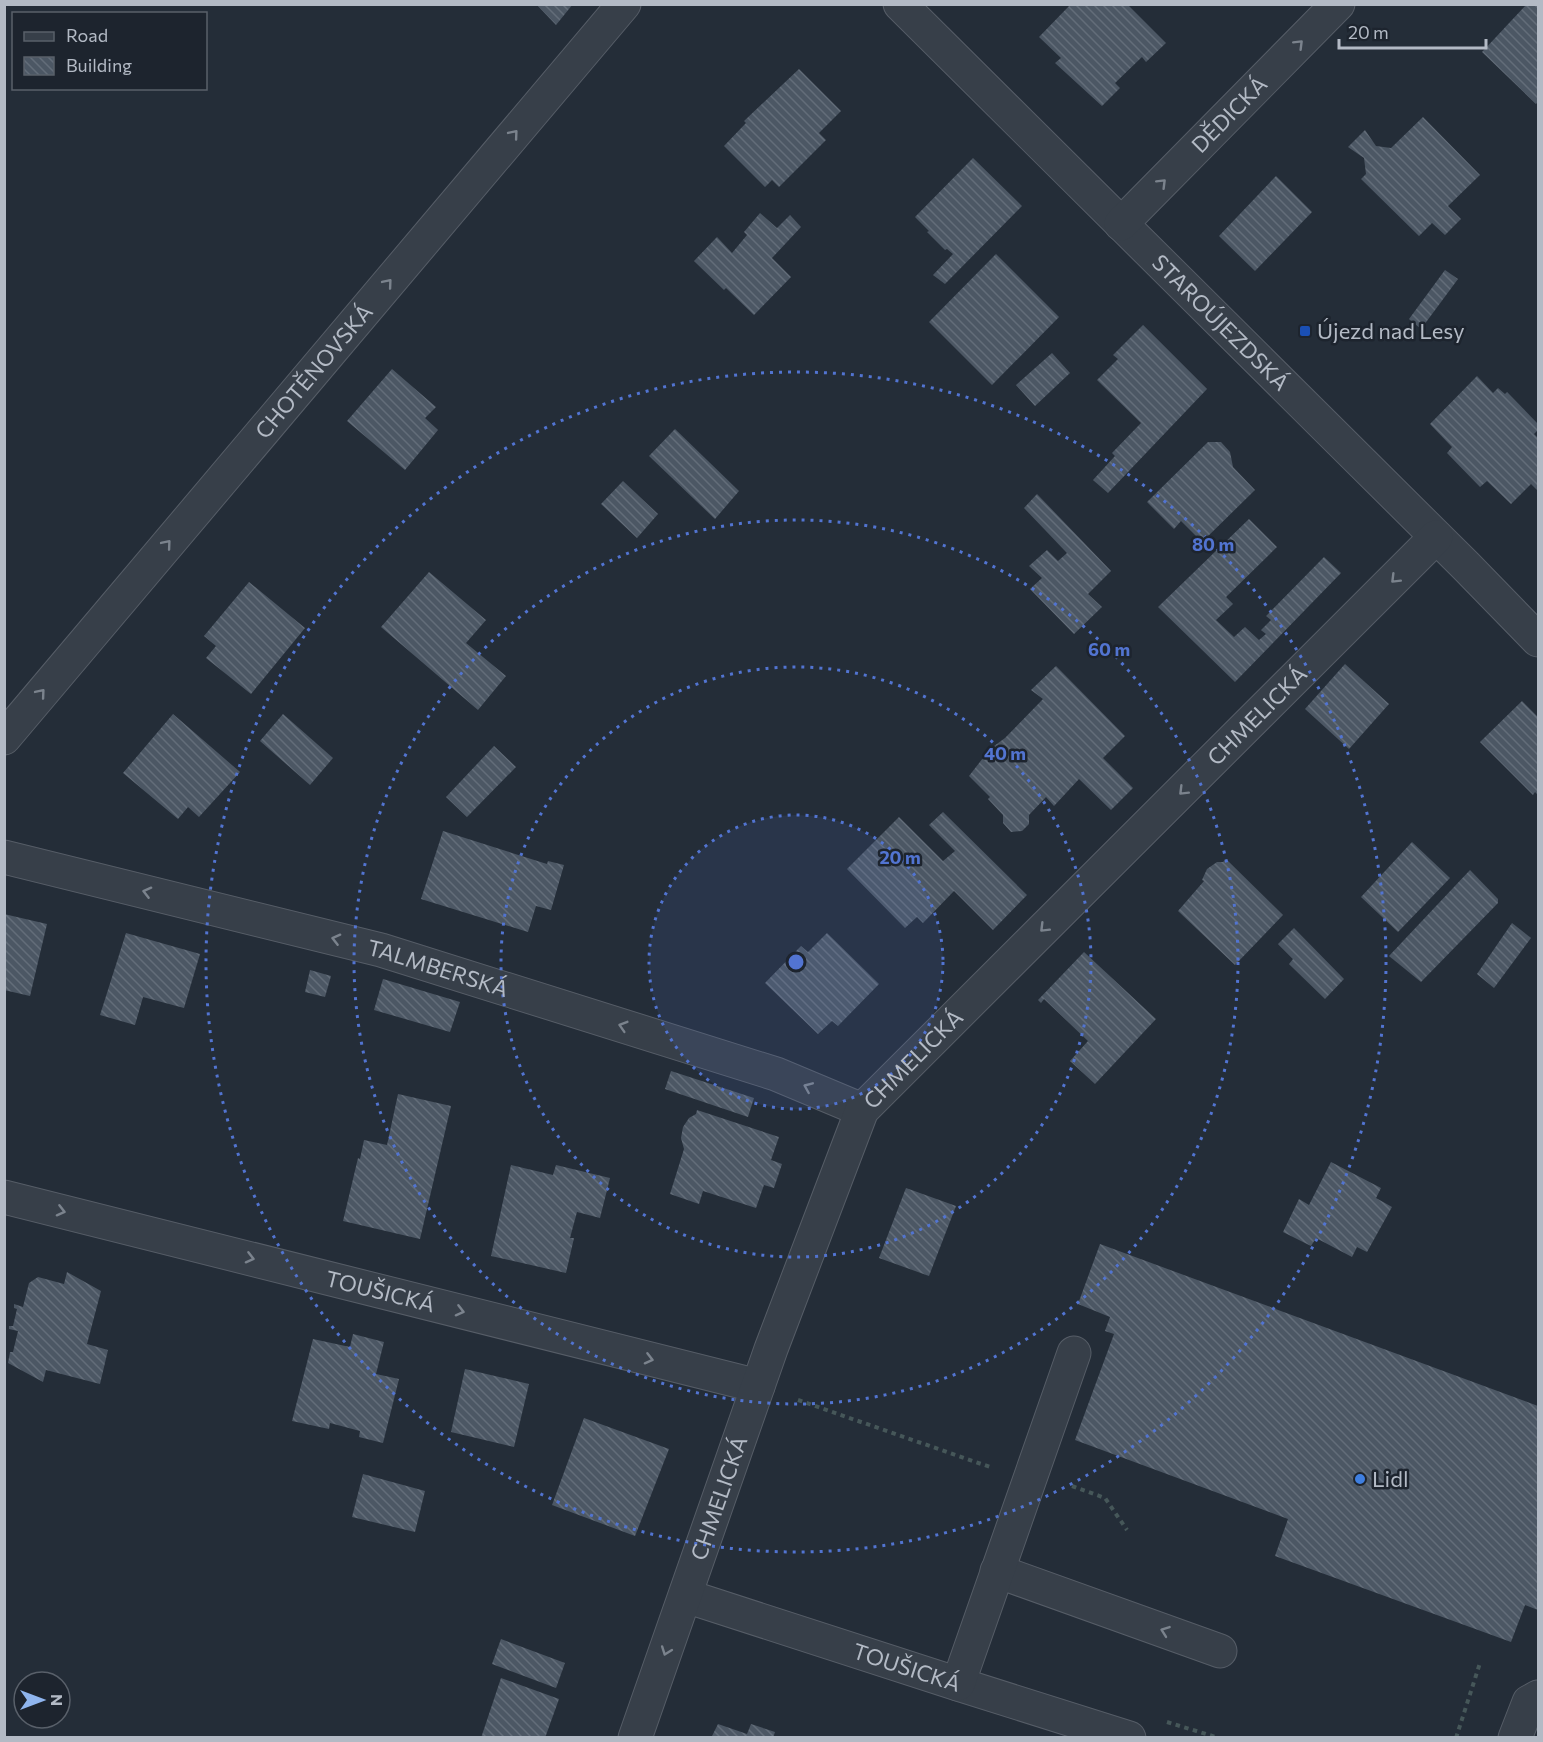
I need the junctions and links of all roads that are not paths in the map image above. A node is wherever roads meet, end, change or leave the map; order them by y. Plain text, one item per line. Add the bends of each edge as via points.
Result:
1 (624, 4) edge
2 (900, 4) edge
3 (1338, 4) edge
4 (1121, 224) junction
5 (1436, 537) junction
6 (1539, 640) edge
7 (4, 738) edge
8 (4, 857) edge
9 (862, 1110) junction
10 (4, 1197) edge
11 (1074, 1353) dead end
12 (758, 1386) junction
13 (998, 1571) junction
14 (686, 1596) junction
15 (1220, 1651) dead end
16 (958, 1684) junction
17 (1539, 1697) edge
18 (635, 1737) edge
19 (1129, 1737) edge
20 (1515, 1737) edge

7 -> 1 street, CHOTĚNOVSKÁ
2 - 4 street, STAROÚJEZDSKÁ
4 -> 3 street, DĚDICKÁ
4 - 5 street, STAROÚJEZDSKÁ
5 - 6 street, STAROÚJEZDSKÁ
5 -> 9 street, CHMELICKÁ
9 -> 8 street, TALMBERSKÁ via 776,1074 381,950
9 - 12 street, CHMELICKÁ
10 -> 12 street, TOUŠICKÁ
11 - 13 street
12 - 14 street, CHMELICKÁ
15 -> 13 street
13 - 16 street
14 - 16 street, TOUŠICKÁ
14 -> 18 street, CHMELICKÁ
16 - 19 street, TOUŠICKÁ
17 - 20 street via 1529,1702

